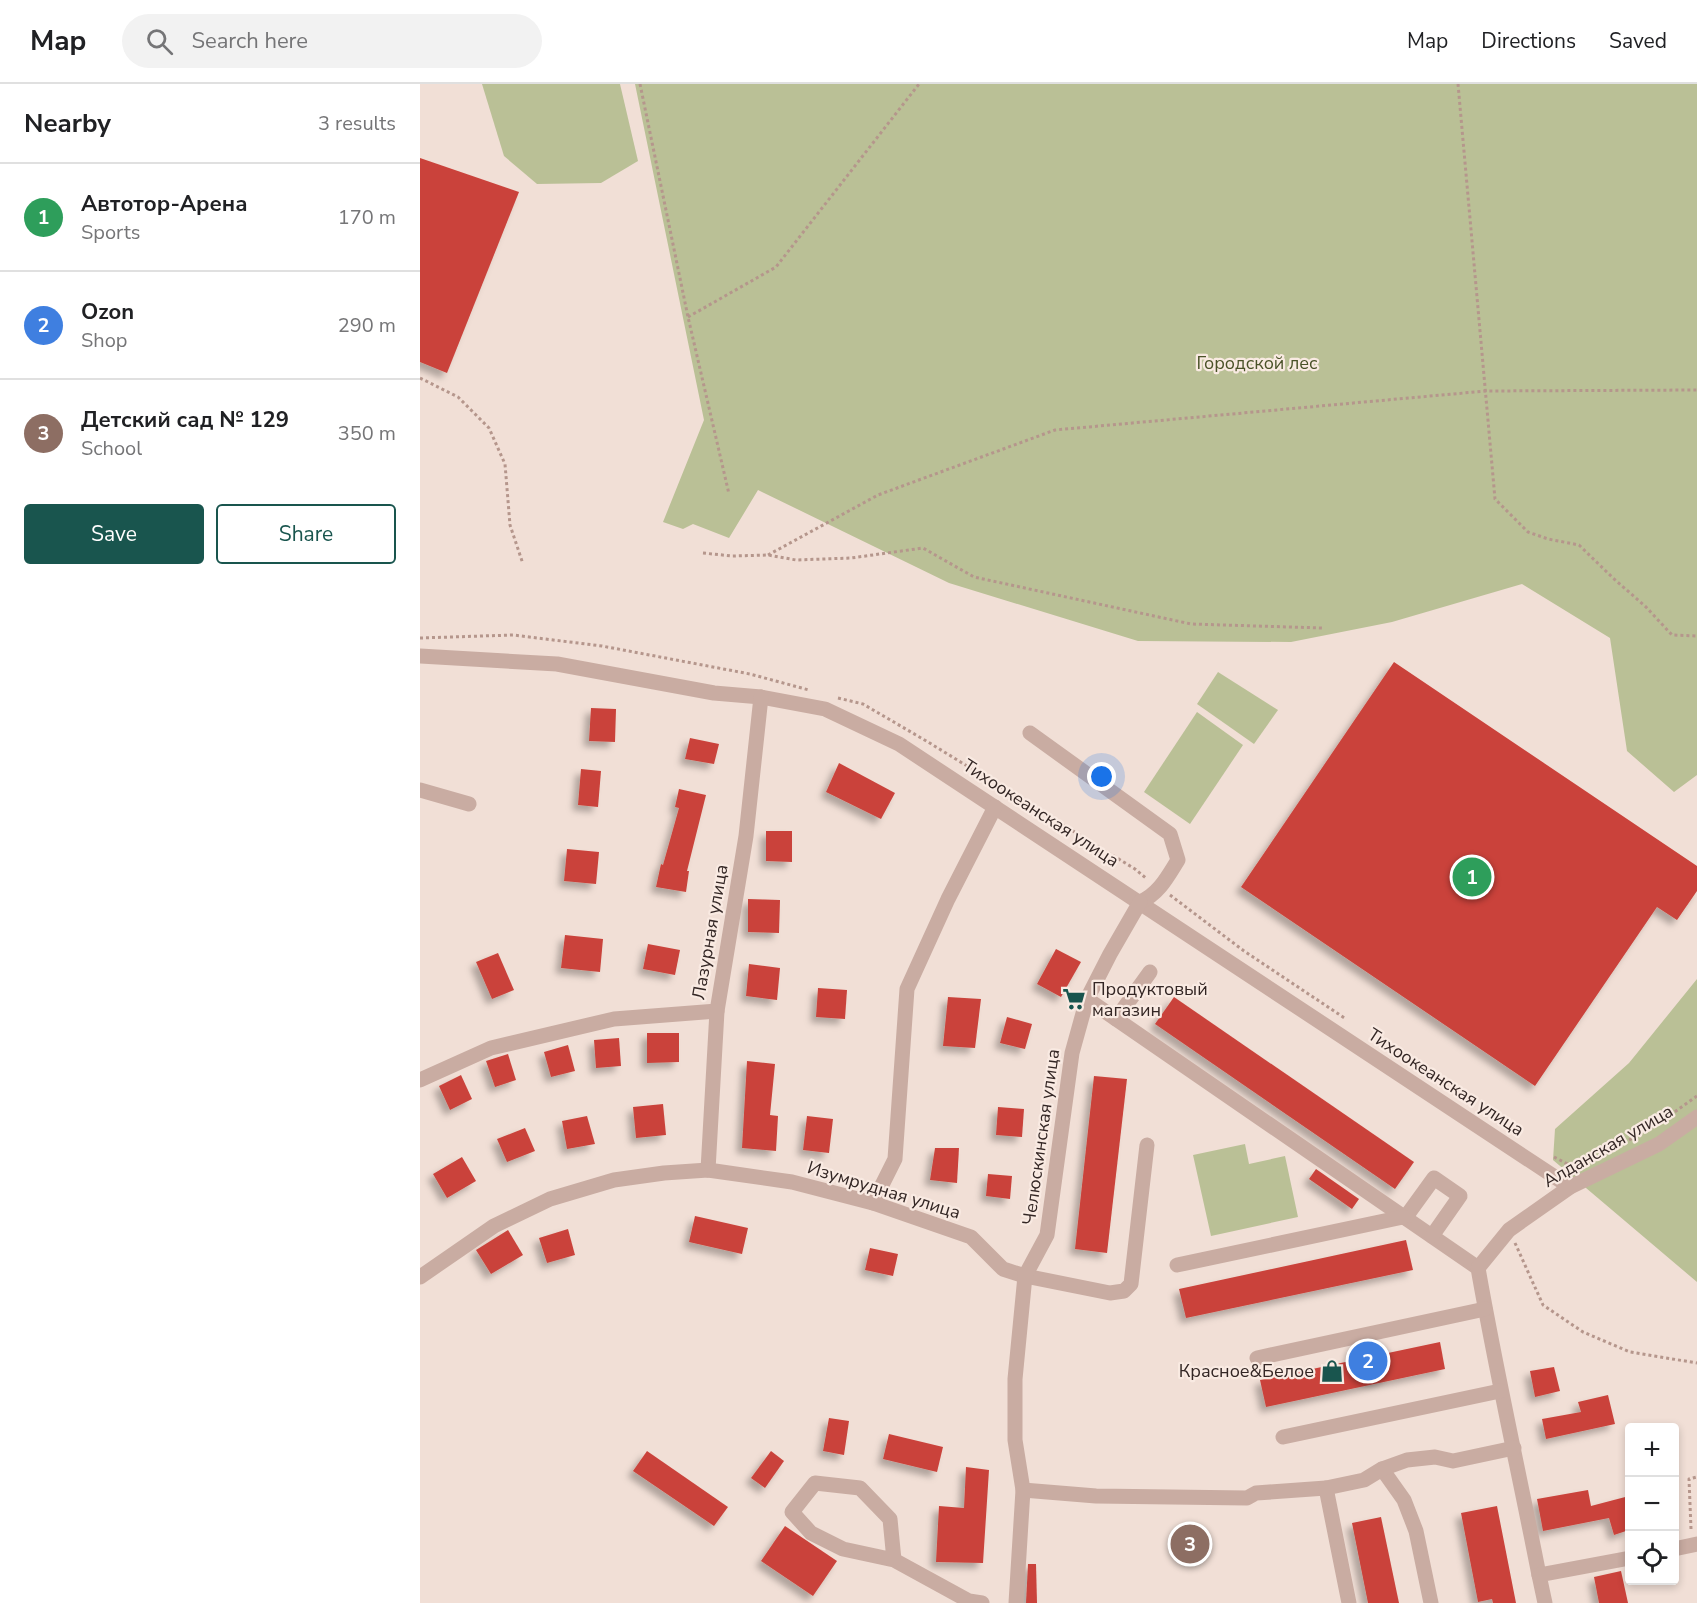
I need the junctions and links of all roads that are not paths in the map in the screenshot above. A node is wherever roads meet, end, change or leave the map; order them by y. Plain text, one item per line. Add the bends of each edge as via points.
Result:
1 (420, 656) edge
2 (760, 697) junction
3 (1030, 733) dead end
4 (420, 790) edge
5 (470, 804) dead end
6 (995, 807) junction
7 (1140, 902) junction
8 (1150, 972) dead end
9 (1087, 999) junction
10 (717, 1011) junction
11 (1116, 1020) junction
12 (420, 1080) edge
13 (1697, 1117) edge
14 (1147, 1145) dead end
15 (708, 1170) junction
16 (1570, 1187) junction
17 (873, 1203) junction
18 (1404, 1217) junction
19 (1432, 1236) junction
20 (1177, 1265) dead end
21 (1478, 1268) junction
22 (420, 1276) edge
23 (1024, 1276) junction
24 (1485, 1309) junction
25 (1257, 1358) dead end
26 (1500, 1391) junction
27 (1283, 1437) dead end
28 (1514, 1448) junction
29 (1382, 1469) junction
30 (1326, 1488) junction
31 (1023, 1490) junction
32 (1697, 1544) edge
33 (1679, 1548) edge
34 (1625, 1559) edge
35 (894, 1560) junction
36 (1539, 1575) junction
37 (982, 1603) edge
38 (1016, 1603) edge
39 (1349, 1603) edge
40 (1431, 1603) edge
41 (1545, 1603) edge

1 - 2 street, Тихоокеанская улица via 557,664 714,693
2 - 6 street, Тихоокеанская улица via 825,708 899,744
2 - 10 street, Лазурная улица via 746,836
3 - 7 street via 1170,834 1178,860 1151,897
4 - 5 street
6 - 7 street, Тихоокеанская улица
6 - 17 street via 907,989 895,1159
7 - 9 street, Челюскинская улица
7 - 16 street, Тихоокеанская улица
8 - 11 street
9 - 11 street
9 - 23 street, Челюскинская улица via 1072,1053 1047,1235
10 - 12 street, Лазурная улица via 614,1019 491,1048
10 - 15 street
11 - 18 street
13 - 16 street, Алданская улица via 1659,1144
14 - 23 street, Изумрудная улица via 1131,1284 1124,1291 1110,1293
15 - 17 street, Изумрудная улица via 792,1182
15 - 22 street, Изумрудная улица via 614,1180 550,1199 494,1226
16 - 21 street, Алданская улица via 1509,1230
17 - 23 street, Изумрудная улица via 971,1237 1003,1269
18 - 19 street
18 - 19 street via 1434,1178 1460,1196
18 - 20 street
19 - 21 street
21 - 24 street
23 - 31 street, Челюскинская улица via 1015,1379 1015,1440
24 - 25 street
24 - 26 street
26 - 27 street
26 - 28 street
28 - 29 street via 1453,1461 1435,1457 1407,1460
28 - 36 street
29 - 30 street via 1364,1480
29 - 40 street via 1404,1500 1416,1531
30 - 31 street via 1256,1493 1247,1498 1096,1496
30 - 39 street
31 - 38 street, Челюскинская улица
32 - 33 street
34 - 36 street
35 - 35 street via 843,1549 811,1533 792,1512 815,1483 860,1488 890,1519
35 - 37 street via 969,1601
36 - 41 street

